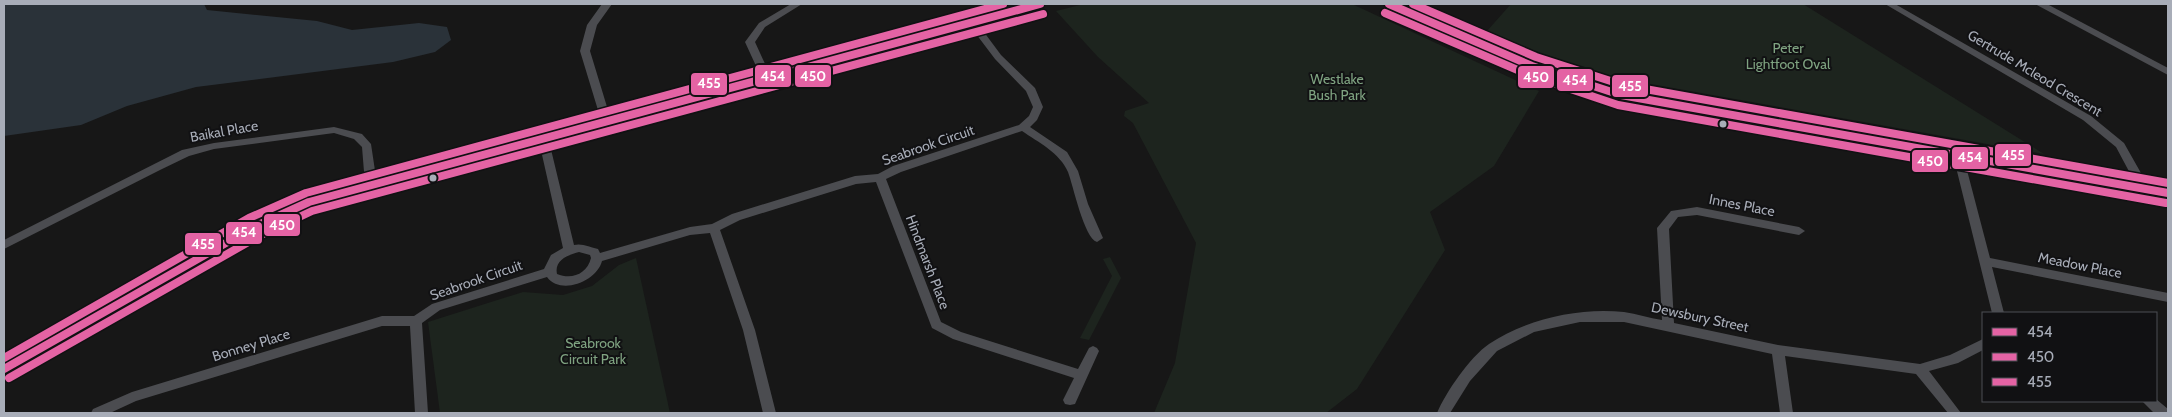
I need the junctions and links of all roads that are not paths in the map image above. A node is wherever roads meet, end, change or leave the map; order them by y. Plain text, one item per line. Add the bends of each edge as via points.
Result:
1 (607, 4) edge
2 (797, 4) edge
3 (1040, 4) edge
4 (1389, 4) edge
5 (1424, 4) edge
6 (1889, 4) edge
7 (2040, 4) edge
8 (1412, 14) junction
9 (972, 22) junction
10 (2168, 72) edge
11 (766, 77) junction
12 (606, 120) junction
13 (1023, 127) junction
14 (543, 137) junction
15 (1958, 155) junction
16 (880, 178) junction
17 (371, 184) junction
18 (2144, 189) junction
19 (2168, 193) edge
20 (714, 228) junction
21 (1799, 231) dead end
22 (1097, 238) dead end
23 (4, 245) edge
24 (569, 250) junction
25 (597, 258) junction
26 (1987, 262) junction
27 (550, 272) junction
28 (2168, 298) edge
29 (1998, 312) edge
30 (416, 321) junction
31 (1668, 324) junction
32 (1982, 345) edge
33 (1778, 350) junction
34 (1093, 351) dead end
35 (4, 369) edge
36 (1920, 369) junction
37 (1082, 375) junction
38 (1070, 400) dead end
39 (2150, 402) edge
40 (98, 413) edge
41 (422, 413) edge
42 (770, 413) edge
43 (1443, 413) edge
44 (1786, 413) edge
45 (1955, 413) edge
46 (2163, 413) edge

1 - 12 street via 592,25 585,51
2 - 11 street via 762,25 750,42
3 - 9 street
4 - 8 street
5 - 8 street
6 - 18 street, Gertrude Mcleod Crescent via 2087,118 2120,144
7 - 10 street
8 - 15 street via 1533,68 1592,88
9 - 11 street
9 - 13 street via 998,57 1031,90 1038,107 1033,118
11 - 12 street
12 - 14 street
13 - 16 street, Seabrook Circuit via 897,169
13 - 22 street via 1063,155 1074,171 1082,204
14 - 17 street
14 - 24 street
15 - 18 street
15 - 26 street
16 - 20 street, Seabrook Circuit via 846,183 736,217
16 - 37 street, Hindmarsh Place via 936,326 957,336
17 - 23 street, Baikal Place via 368,146 358,136 334,130 214,146 186,153 156,167
17 - 35 street via 309,202 254,227
18 - 19 street
20 - 25 street, Seabrook Circuit via 690,231
20 - 42 street via 749,330
21 - 31 street, Innes Place via 1697,211 1675,214 1663,228
24 - 25 street via 588,249
24 - 27 street via 552,262
25 - 27 street via 592,270 577,279 559,280
26 - 28 street, Meadow Place
26 - 29 street
27 - 30 street, Seabrook Circuit via 436,307
30 - 40 street, Bonney Place via 382,320 132,397
30 - 41 street
31 - 33 street, Dewsbury Street
31 - 43 street, Dewsbury Street via 1624,316 1580,317 1531,328 1493,348 1464,377
32 - 36 street, Dewsbury Street via 1954,359
33 - 36 street, Dewsbury Street
33 - 44 street
34 - 37 street
36 - 45 street
37 - 38 street
39 - 46 street

